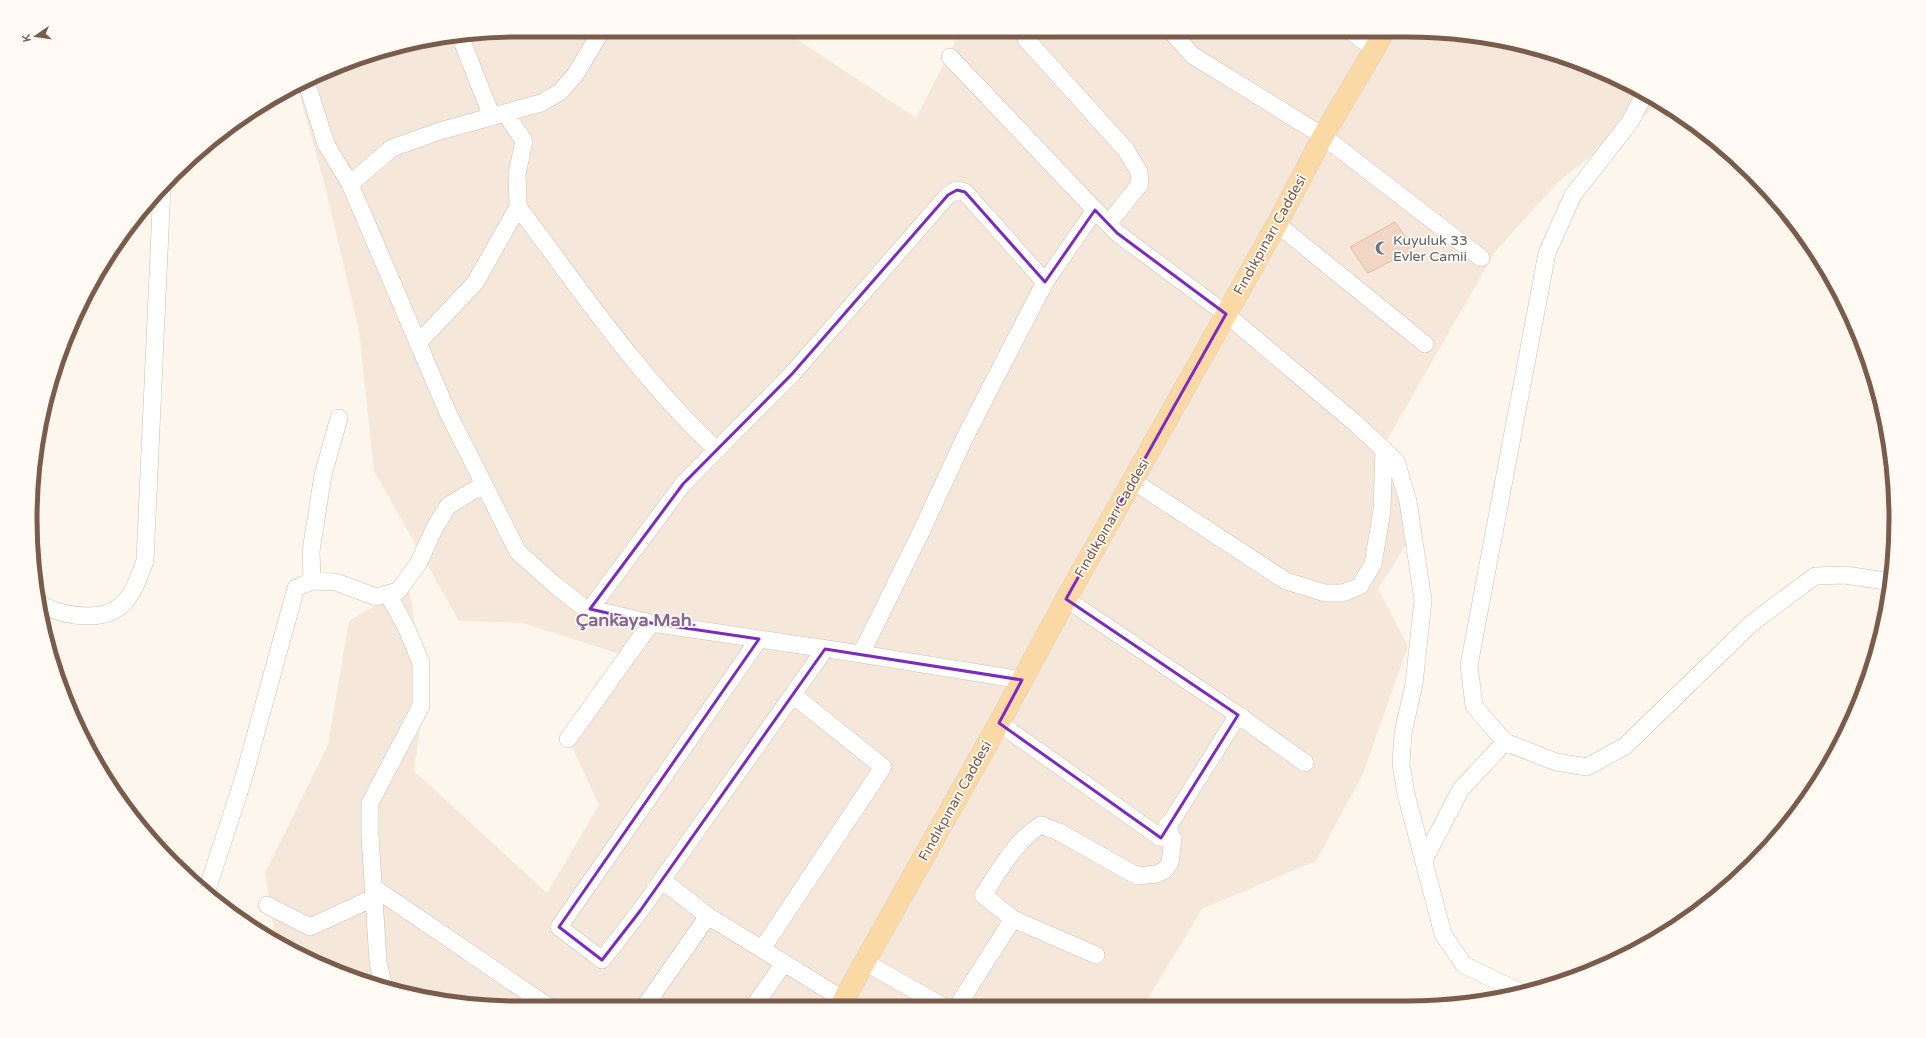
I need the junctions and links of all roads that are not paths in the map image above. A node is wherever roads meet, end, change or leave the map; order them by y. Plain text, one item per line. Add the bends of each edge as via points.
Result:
1 (598, 37) edge
2 (1176, 37) edge
3 (1358, 37) edge
4 (1382, 37) edge
5 (1026, 39) dead end
6 (462, 40) edge
7 (1375, 49) junction
8 (950, 57) dead end
9 (308, 86) edge
10 (1642, 99) edge
11 (498, 115) junction
12 (1323, 136) junction
13 (350, 184) junction
14 (162, 196) edge
15 (518, 207) junction
16 (1095, 210) junction
17 (1108, 224) junction
18 (1277, 224) junction
19 (1480, 258) dead end
20 (1045, 282) junction
21 (1226, 314) junction
22 (418, 343) junction
23 (1424, 344) dead end
24 (340, 418) dead end
25 (1384, 449) junction
26 (717, 450) junction
27 (1133, 481) junction
28 (484, 484) junction
29 (312, 581) junction
30 (1885, 581) edge
31 (388, 594) junction
32 (1066, 599) junction
33 (45, 606) edge
34 (590, 609) junction
35 (651, 623) junction
36 (760, 639) junction
37 (825, 649) junction
38 (861, 654) junction
39 (1022, 680) junction
40 (793, 695) junction
41 (1238, 715) junction
42 (999, 723) junction
43 (568, 739) dead end
44 (1505, 742) junction
45 (1305, 763) dead end
46 (1167, 825) junction
47 (1424, 860) junction
48 (662, 880) junction
49 (208, 887) edge
50 (373, 893) junction
51 (267, 905) dead end
52 (708, 916) junction
53 (1013, 919) junction
54 (762, 949) junction
55 (1096, 955) dead end
56 (865, 962) junction
57 (784, 963) junction
58 (382, 981) edge
59 (1514, 989) edge
60 (540, 1001) edge
61 (648, 1001) edge
62 (757, 1001) edge
63 (839, 1001) edge
64 (843, 1001) edge
65 (933, 1001) edge
66 (961, 1001) edge

1 - 11 street via 575,75 560,92 541,103
2 - 12 street via 1192,55
3 - 7 street
4 - 7 main road, Fındıkpınarı Caddesi
5 - 17 street via 1126,150 1139,172 1140,184
6 - 11 street
7 - 12 main road, Fındıkpınarı Caddesi
8 - 16 street
9 - 13 street via 326,144
10 - 44 street via 1630,122 1572,196 1548,253 1469,665 1474,706
11 - 13 street via 392,148
11 - 15 street via 524,141 517,174
12 - 18 main road, Fındıkpınarı Caddesi
12 - 19 street
13 - 22 street
14 - 33 street via 145,562 128,598 115,610 101,616 79,616
15 - 22 street via 475,283
15 - 26 street via 646,377
16 - 17 street
16 - 20 street
17 - 21 street
18 - 21 main road, Fındıkpınarı Caddesi
18 - 23 street
20 - 26 street via 965,192 957,190 948,195 792,374
20 - 38 street via 965,437
21 - 25 street
21 - 27 main road, Fındıkpınarı Caddesi
22 - 28 street via 448,413
24 - 29 street via 322,475 311,551
25 - 27 street via 1382,510 1372,564 1360,586 1344,593 1325,594 1286,581
25 - 47 street via 1396,461 1408,501 1423,600 1414,684 1403,733 1401,764 1406,794
26 - 34 street via 683,484
27 - 32 main road, Fındıkpınarı Caddesi
28 - 31 street via 448,506 418,564 398,591
28 - 34 street via 518,552 561,589
29 - 31 street via 336,582 376,597
29 - 49 street via 296,588 243,780
30 - 44 street via 1845,574 1815,576 1752,623 1625,746 1587,767 1556,762
31 - 50 street via 407,629 421,664 421,706 370,803
32 - 39 main road, Fındıkpınarı Caddesi
32 - 41 street
34 - 35 street
35 - 36 street
35 - 43 street
36 - 37 street
36 - 48 street via 559,927 602,960
37 - 38 street
37 - 40 street
38 - 39 street
39 - 42 main road, Fındıkpınarı Caddesi
40 - 48 street
40 - 54 street via 883,767
41 - 45 street
41 - 46 street
42 - 46 street via 1161,838
42 - 56 main road, Fındıkpınarı Caddesi
44 - 47 street via 1461,789
46 - 53 street via 1173,840 1170,862 1165,870 1157,874 1137,876 1059,832 1041,825 1030,832 1011,853 983,896
47 - 59 street via 1443,934 1464,964
48 - 52 street
50 - 51 street via 310,927
50 - 58 street via 378,962
50 - 60 street
52 - 54 street
52 - 61 street
53 - 55 street
53 - 66 street
54 - 57 street
56 - 64 main road, Fındıkpınarı Caddesi
56 - 65 street
57 - 62 street
57 - 63 street

